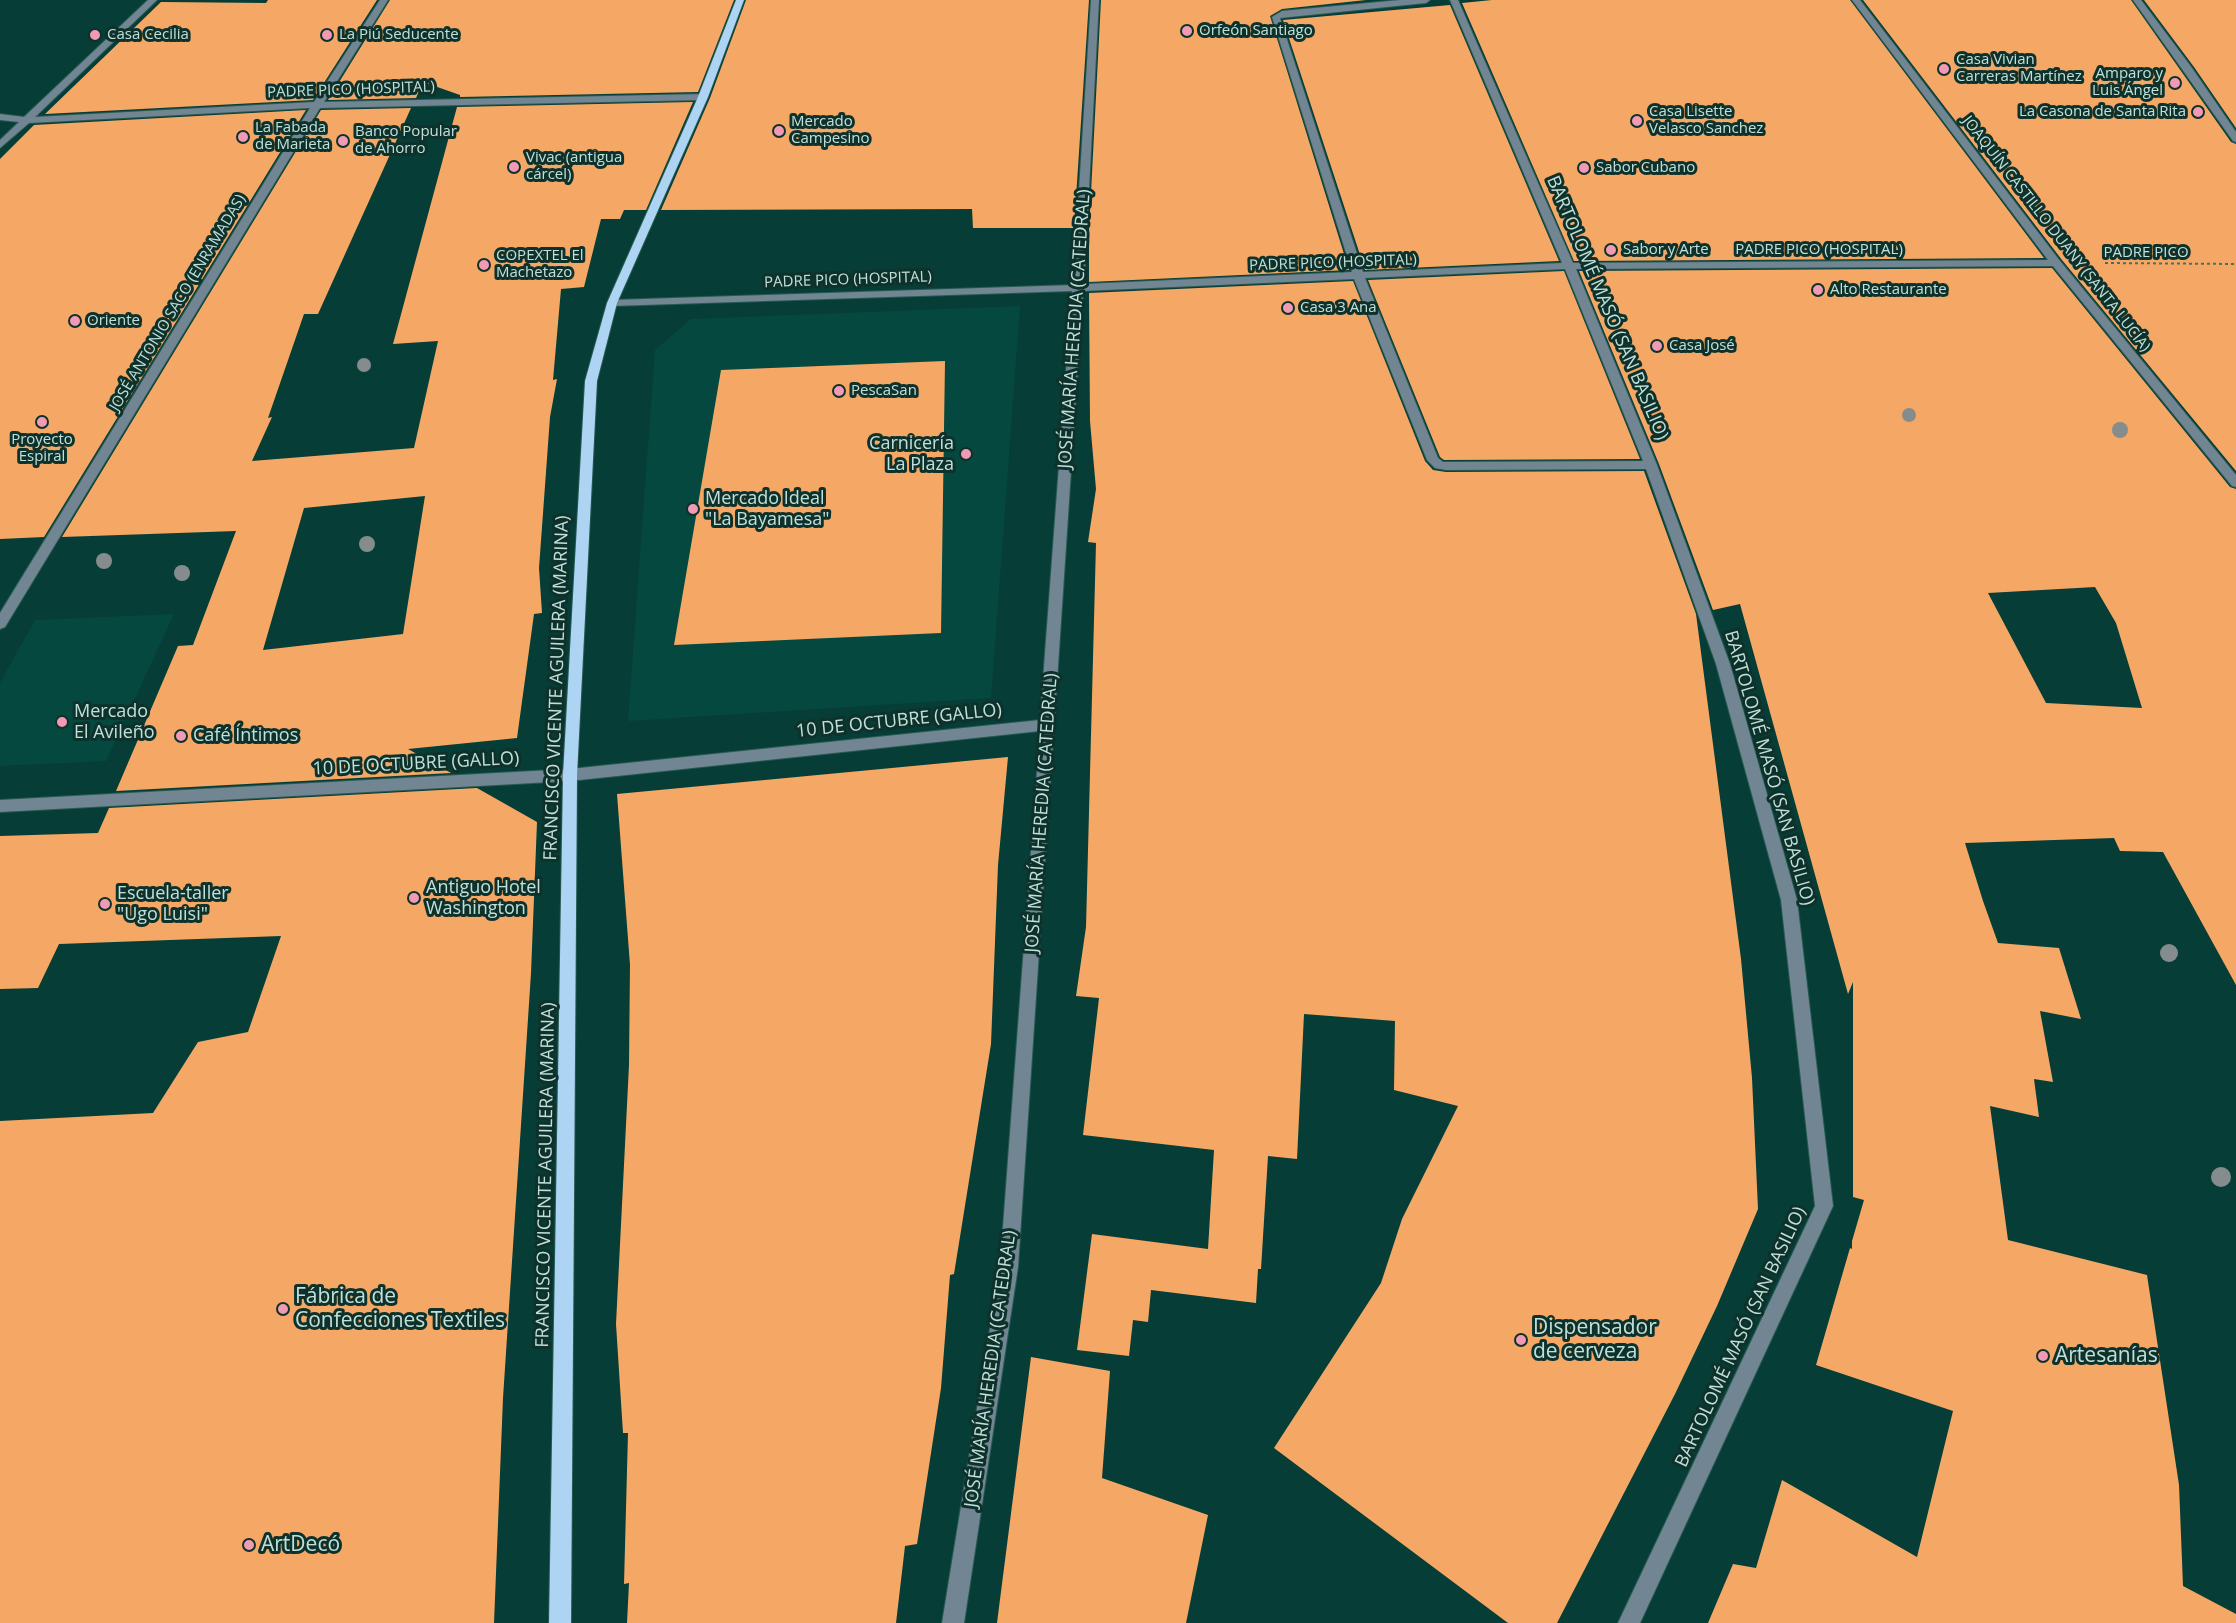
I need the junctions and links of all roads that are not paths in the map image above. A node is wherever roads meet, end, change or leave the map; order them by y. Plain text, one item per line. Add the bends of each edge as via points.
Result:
1 (153, 0) edge
2 (384, 0) edge
3 (740, 0) edge
4 (1095, 0) edge
5 (1426, 0) edge
6 (1454, 0) edge
7 (1856, 0) edge
8 (2137, 0) edge
9 (703, 97) junction
10 (316, 105) junction
11 (0, 117) edge
12 (28, 120) junction
13 (2236, 139) edge
14 (0, 145) edge
15 (2056, 263) junction
16 (1569, 266) junction
17 (1359, 277) junction
18 (1078, 288) junction
19 (612, 303) junction
20 (1652, 465) junction
21 (2236, 483) edge
22 (0, 624) edge
23 (1048, 725) junction
24 (570, 775) junction
25 (0, 806) edge
26 (560, 1623) edge
27 (953, 1623) edge
28 (1629, 1623) edge

1 - 12 street
2 - 10 street, JOSÉ ANTONIO SACO (ENRAMADAS)
3 - 9 main road, FRANCISCO VICENTE AGUILERA (MARINA)
4 - 18 street, JOSÉ MARÍA HEREDIA (CATEDRAL)
5 - 17 street via 1276,16
6 - 16 street, BARTOLOMÉ MASÓ (SAN BASILIO)
7 - 15 street, JOAQUÍN CASTILLO DUANY (SANTA LUCÍA)
8 - 13 street
9 - 10 street, PADRE PICO (HOSPITAL)
9 - 19 main road, FRANCISCO VICENTE AGUILERA (MARINA)
10 - 12 street, PADRE PICO (HOSPITAL)
10 - 22 street, JOSÉ ANTONIO SACO (ENRAMADAS)
11 - 12 street, PADRE PICO (HOSPITAL)
12 - 14 street
15 - 16 street, PADRE PICO (HOSPITAL)
15 - 21 street, JOAQUÍN CASTILLO DUANY (SANTA LUCÍA)
16 - 17 street, PADRE PICO (HOSPITAL)
16 - 20 street, BARTOLOMÉ MASÓ (SAN BASILIO)
17 - 18 street, PADRE PICO (HOSPITAL)
17 - 20 street via 1433,460 1439,465
18 - 19 street, PADRE PICO (HOSPITAL)
18 - 23 street, JOSÉ MARÍA HEREDIA (CATEDRAL)
19 - 24 main road, FRANCISCO VICENTE AGUILERA (MARINA) via 591,381
20 - 28 street, BARTOLOMÉ MASÓ (SAN BASILIO) via 1723,664 1789,900 1824,1206
23 - 24 street, 10 DE OCTUBRE (GALLO)
23 - 27 street, JOSÉ MARÍA HEREDIA (CATEDRAL) via 1009,1267
24 - 25 street, 10 DE OCTUBRE (GALLO)
24 - 26 main road, FRANCISCO VICENTE AGUILERA (MARINA)

